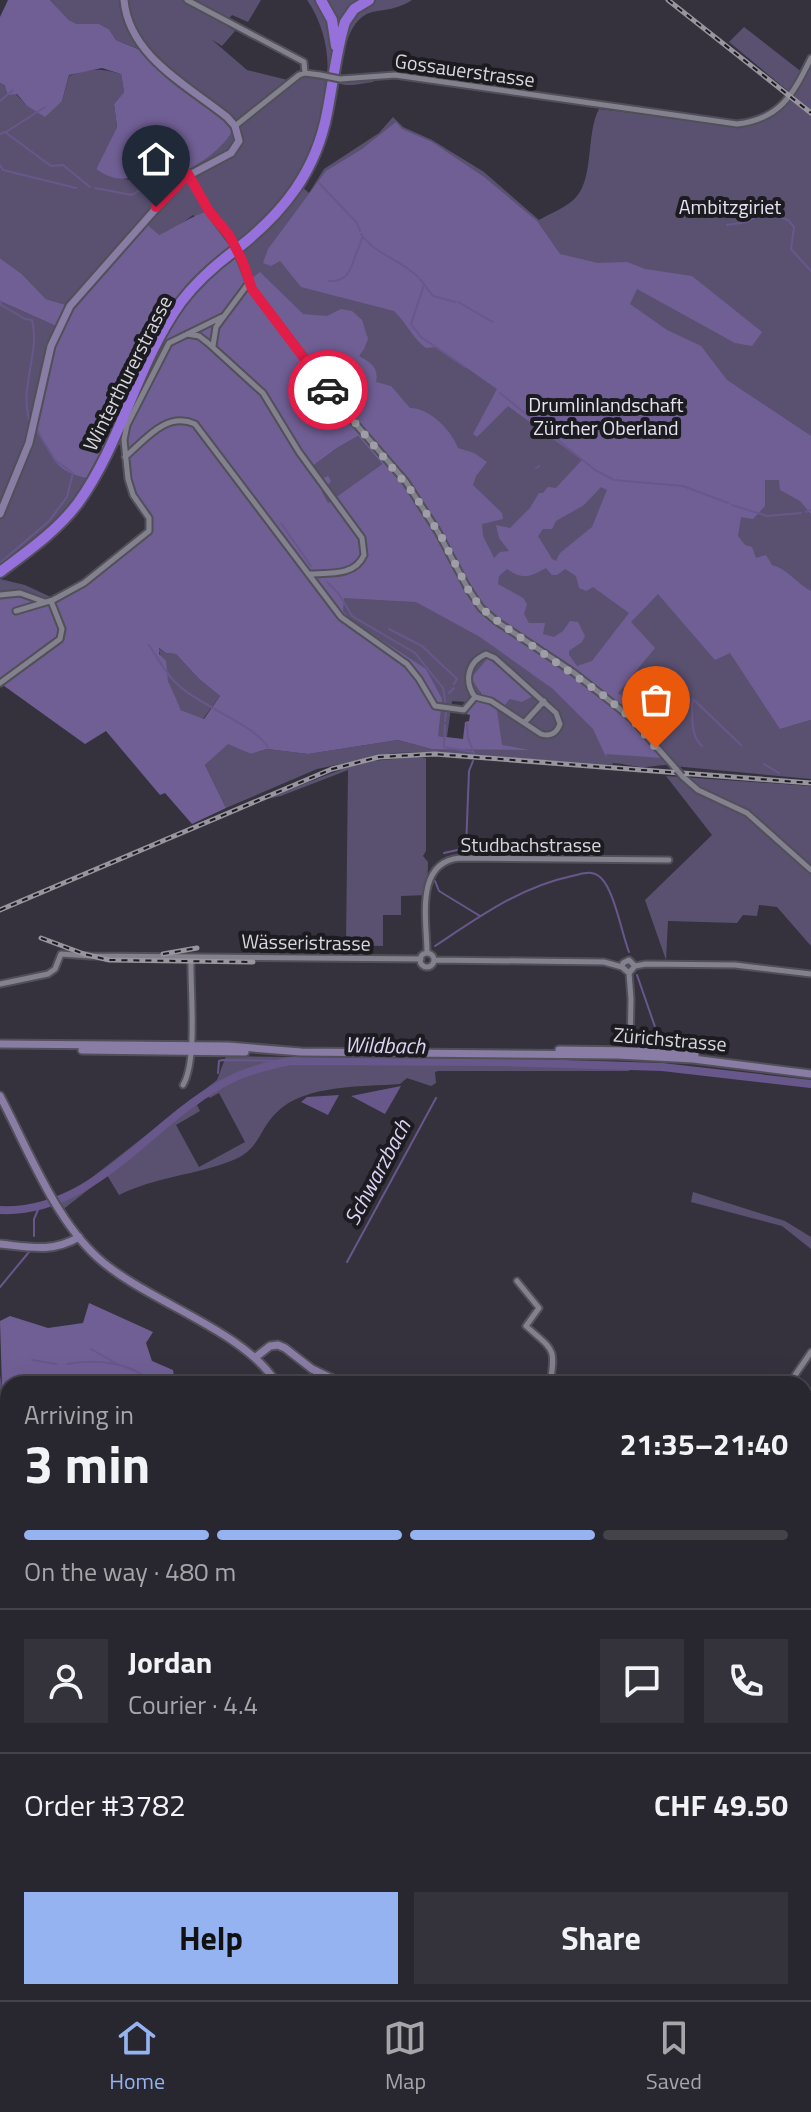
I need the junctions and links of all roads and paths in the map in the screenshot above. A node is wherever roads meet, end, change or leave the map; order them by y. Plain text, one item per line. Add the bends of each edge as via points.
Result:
1 (124, 0) edge
2 (187, 0) edge
3 (321, 0) edge
4 (369, 0) edge
5 (811, 58) edge
6 (336, 60) junction
7 (305, 73) junction
8 (235, 126) junction
9 (188, 174) junction
10 (248, 283) junction
11 (222, 317) junction
12 (187, 334) junction
13 (213, 347) junction
14 (125, 457) junction
15 (0, 514) edge
16 (0, 572) edge
17 (309, 574) junction
18 (0, 595) edge
19 (49, 602) junction
20 (16, 611) dead end
21 (0, 683) edge
22 (475, 697) junction
23 (544, 701) junction
24 (524, 723) junction
25 (669, 860) dead end
26 (811, 870) edge
27 (427, 953) junction
28 (191, 957) junction
29 (421, 959) junction
30 (434, 960) junction
31 (635, 966) junction
32 (622, 967) junction
33 (629, 973) junction
34 (811, 974) edge
35 (0, 984) edge
36 (0, 1046) edge
37 (191, 1048) junction
38 (630, 1053) junction
39 (811, 1074) edge
40 (183, 1085) dead end
41 (0, 1096) edge
42 (79, 1237) junction
43 (0, 1244) edge
44 (517, 1281) dead end
45 (811, 1352) edge
46 (256, 1357) junction
47 (271, 1376) edge
48 (326, 1376) edge
49 (552, 1376) edge
50 (794, 1376) edge

1 - 8 main road via 129,27 143,51
2 - 7 street via 292,54 304,62
3 - 6 highway via 334,28
4 - 6 highway via 349,15
5 - 7 street, Gossauerstrasse, bridge via 776,111 737,124 395,75 340,79
6 - 16 highway, Winterthurerstrasse via 323,131 308,170 283,207 202,278 172,316 75,507
7 - 8 street
8 - 9 main road via 239,141 231,153
9 - 10 street via 229,235
9 - 15 main road via 70,306 58,327 29,443
10 - 11 street
10 - 26 street, bridge via 406,482 481,608 629,716 698,790 747,813
11 - 12 street
11 - 13 street
12 - 13 street
12 - 14 street via 167,346 129,419
13 - 17 street via 263,393 363,540 364,557 355,568
14 - 17 street via 169,421 195,424
14 - 19 street via 130,487 149,518 149,531 90,578
17 - 22 street via 347,623 410,668 435,706 464,710
18 - 19 street via 20,593
19 - 20 street
19 - 21 street via 62,633 57,642
22 - 23 street via 468,685 469,672 477,658 488,654
22 - 24 street
23 - 24 street
23 - 24 street via 558,716 558,730 544,735
25 - 27 street, Studbachstrasse via 446,861 427,884
27 - 29 street
27 - 30 street
28 - 29 street, Wässeristrasse
28 - 35 street, Wässeristrasse via 64,953 48,974
28 - 37 street
29 - 30 street, Wässeristrasse via 427,967
30 - 32 street via 604,962
31 - 32 street via 629,960
31 - 33 street
31 - 34 street via 732,965
32 - 33 street
33 - 38 street
36 - 37 main road, Zürichstrasse
37 - 38 main road, Zürichstrasse
37 - 40 street
38 - 39 main road, Zürichstrasse
38 - 39 main road, Zürichstrasse via 684,1054
41 - 42 main road
42 - 43 main road via 44,1249
42 - 46 main road via 121,1275
44 - 49 street via 539,1308 526,1326 551,1348
45 - 50 street
46 - 47 main road
46 - 48 main road via 278,1345

